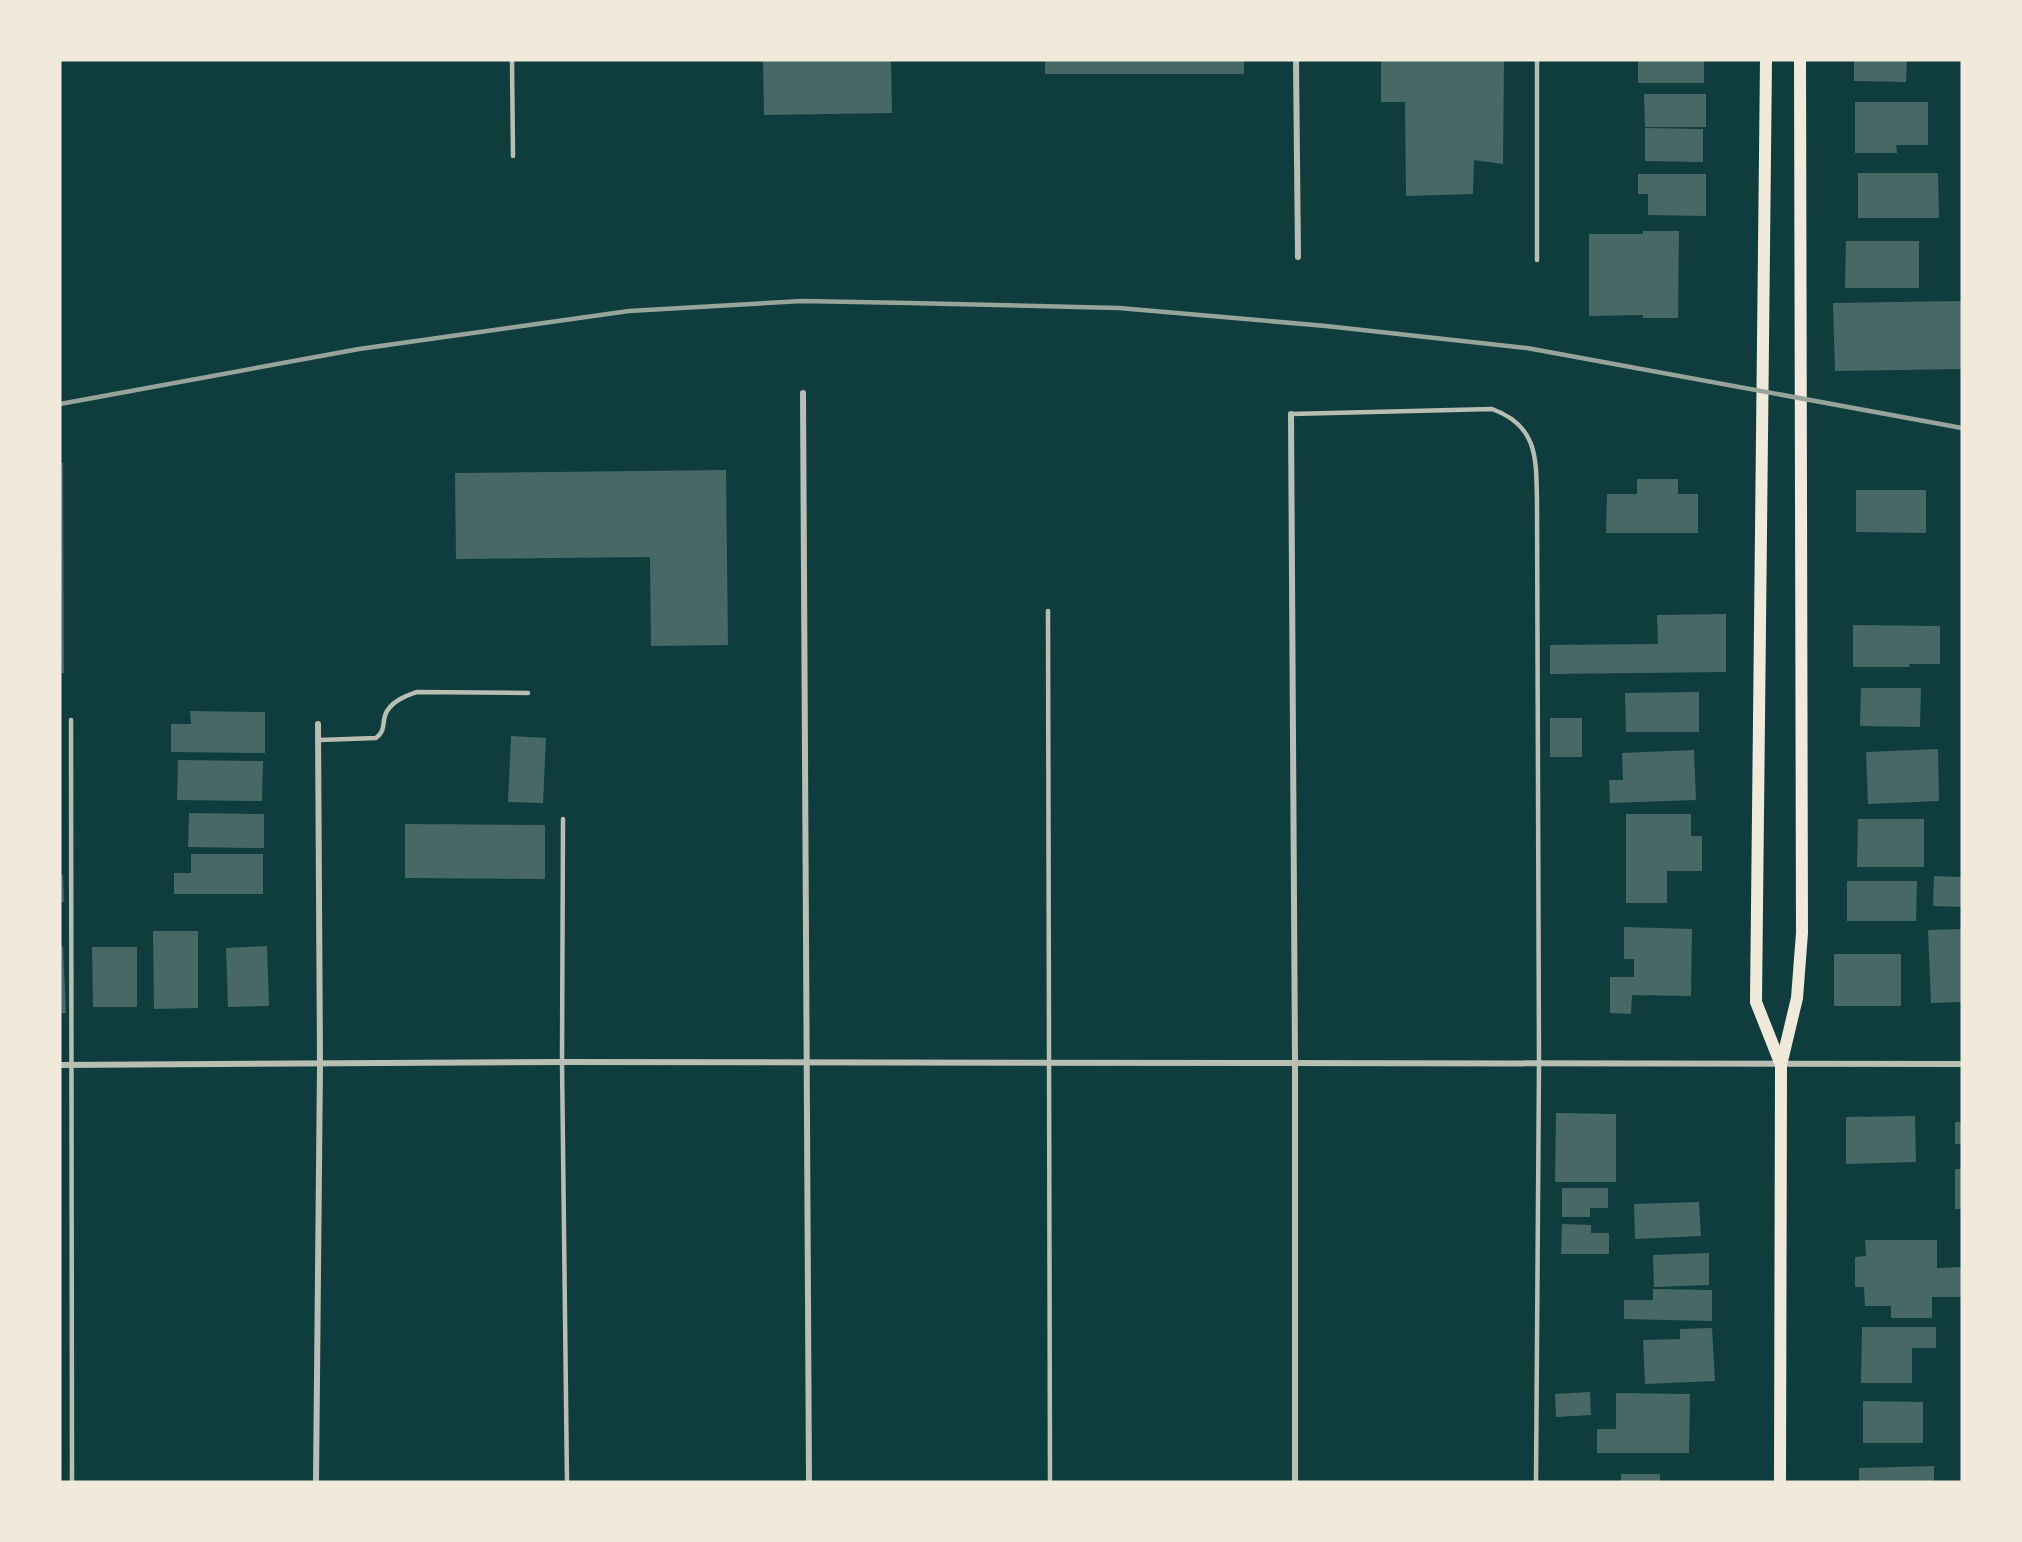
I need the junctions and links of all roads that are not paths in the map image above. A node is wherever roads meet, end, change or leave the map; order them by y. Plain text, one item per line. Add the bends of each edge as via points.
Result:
1 (512, 60) edge
2 (1296, 60) edge
3 (1537, 60) edge
4 (1766, 60) edge
5 (1800, 60) edge
6 (513, 156) dead end
7 (1298, 257) dead end
8 (1537, 261) dead end
9 (803, 393) dead end
10 (1291, 414) joint
11 (1048, 611) dead end
12 (528, 693) dead end
13 (71, 720) dead end
14 (318, 724) dead end
15 (319, 740) junction
16 (563, 819) dead end
17 (562, 1062) junction
18 (807, 1062) junction
19 (1049, 1062) junction
20 (1295, 1062) junction
21 (1539, 1063) junction
22 (320, 1064) junction
23 (1962, 1064) edge
24 (60, 1065) edge
25 (71, 1065) junction
26 (1781, 1065) junction
27 (72, 1482) edge
28 (316, 1482) edge
29 (567, 1482) edge
30 (809, 1482) edge
31 (1050, 1482) edge
32 (1295, 1482) edge
33 (1536, 1482) edge
34 (1780, 1482) edge

1 - 6 lane
2 - 7 street
3 - 8 lane
4 - 26 main road via 1756,1002
5 - 26 main road via 1802,933 1797,998
9 - 18 street
10 - 20 street
10 - 21 lane via 1492,409 1508,415 1532,445 1537,502
11 - 19 lane
12 - 15 lane via 417,692 401,697 387,712 384,730 376,738
13 - 25 lane
14 - 15 street
15 - 22 street
16 - 17 lane
17 - 18 street
17 - 22 street
17 - 29 lane
18 - 19 street
18 - 30 street
19 - 20 street
19 - 31 lane
20 - 21 street
20 - 32 street
21 - 26 street
21 - 33 lane
22 - 25 street
22 - 28 street
23 - 26 street
24 - 25 street
25 - 27 lane
26 - 34 main road

